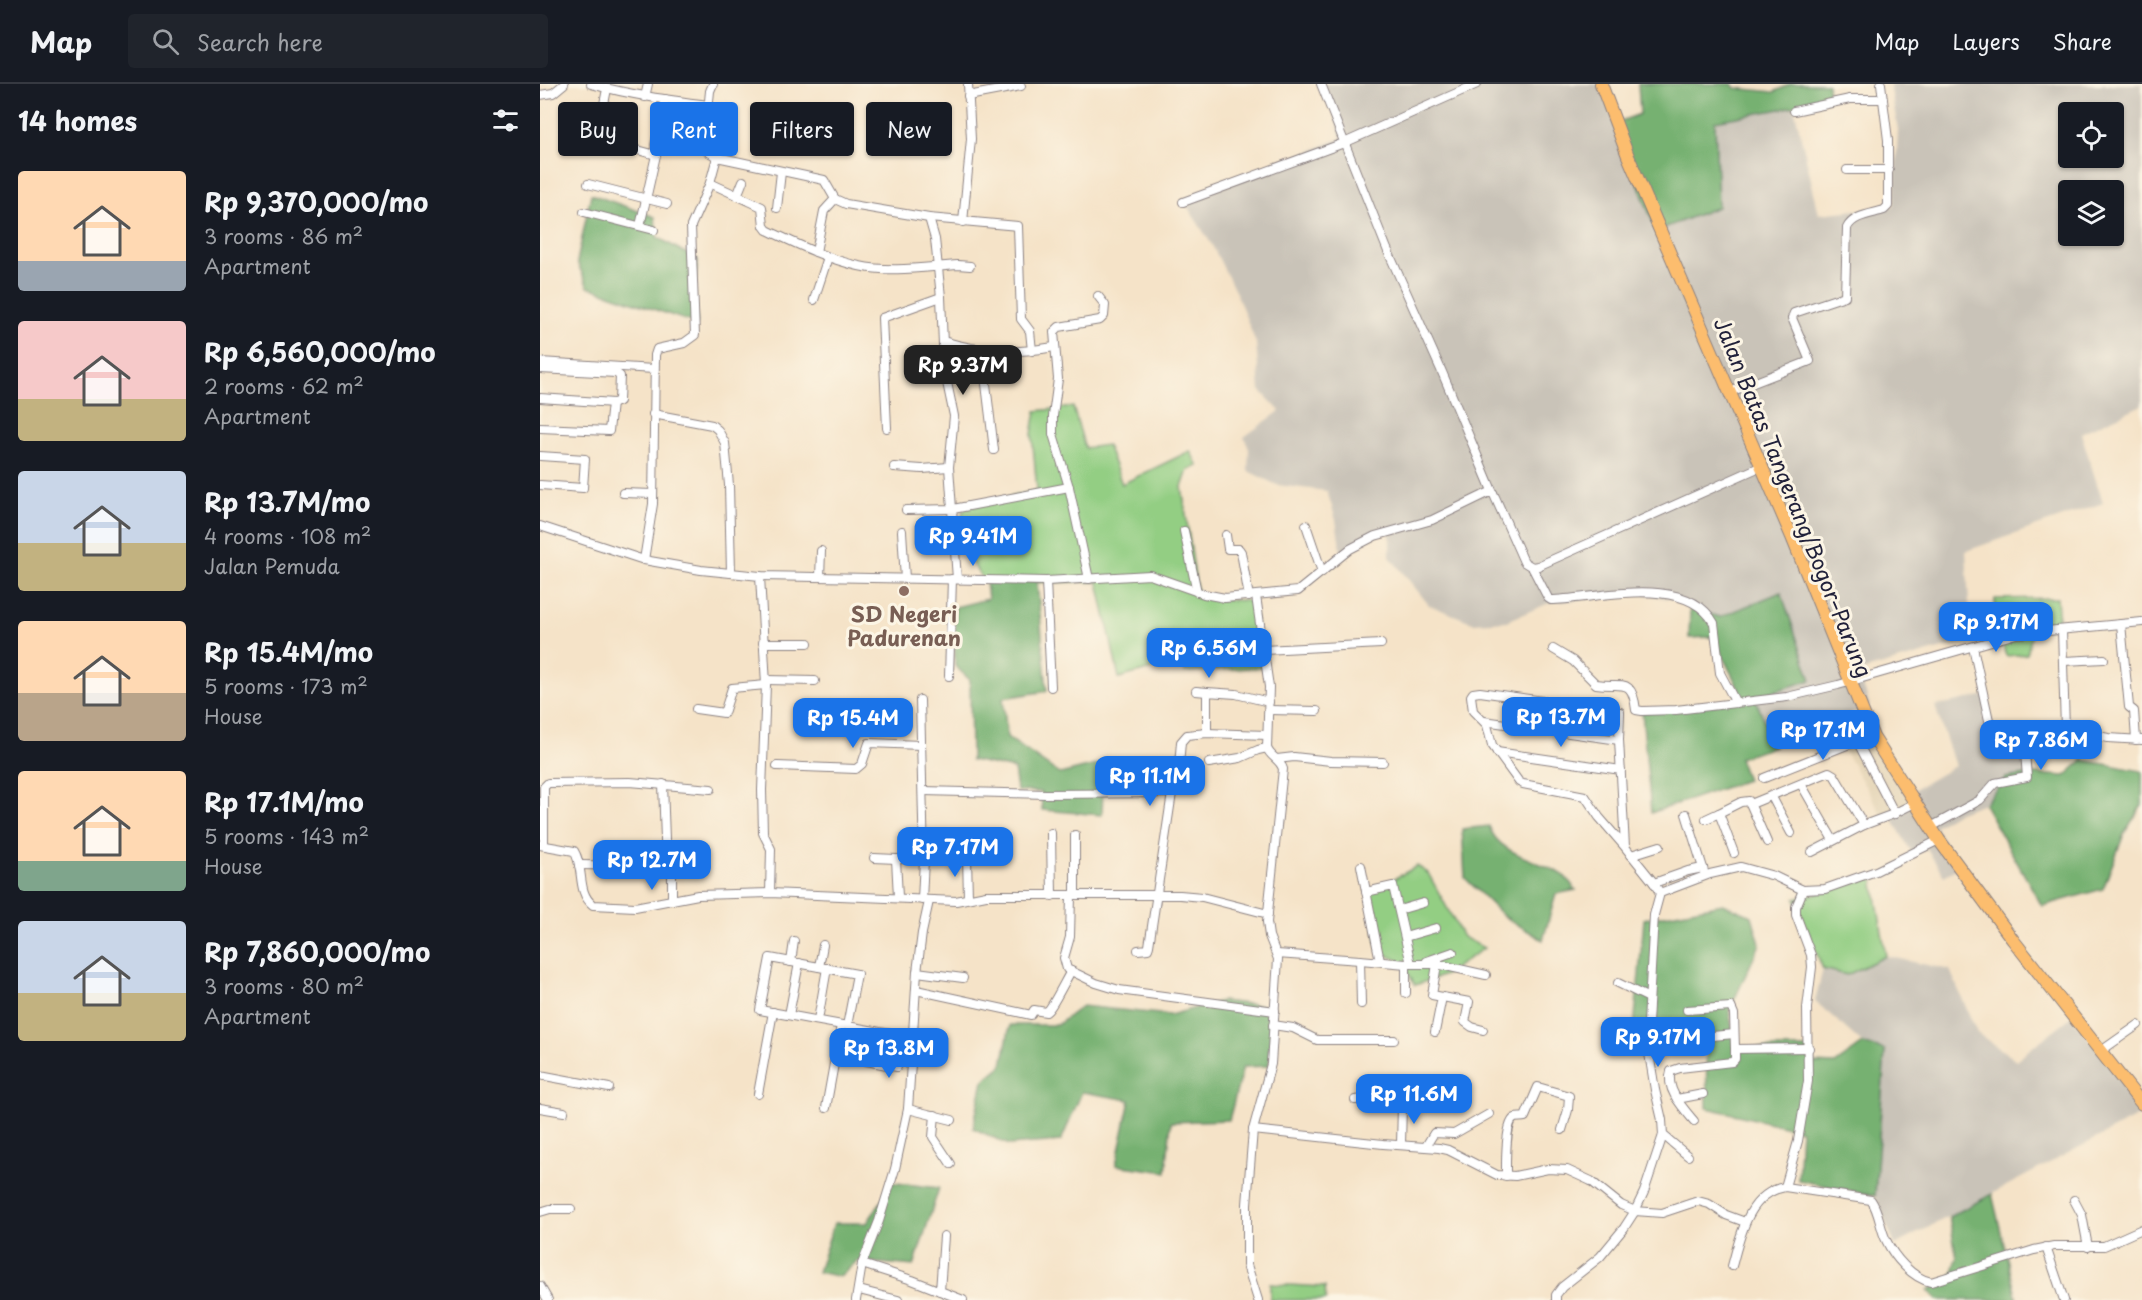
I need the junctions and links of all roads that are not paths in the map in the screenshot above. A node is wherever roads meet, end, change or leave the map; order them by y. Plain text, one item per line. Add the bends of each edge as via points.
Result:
1 (593, 84) edge
2 (648, 84) edge
3 (712, 84) edge
4 (968, 84) edge
5 (1321, 84) edge
6 (1477, 84) edge
7 (1601, 84) edge
8 (1881, 84) edge
9 (560, 86) edge
10 (1021, 86) dead end
11 (607, 89) junction
12 (540, 95) edge
13 (968, 96) junction
14 (645, 97) junction
15 (665, 99) junction
16 (1883, 99) junction
17 (664, 102) edge
18 (686, 102) edge
19 (709, 102) edge
20 (1794, 111) dead end
21 (1344, 143) junction
22 (650, 153) edge
23 (657, 156) edge
24 (717, 157) joint
25 (1847, 170) dead end
26 (1889, 170) junction
27 (781, 172) junction
28 (743, 181) dead end
29 (710, 183) junction
30 (588, 184) dead end
31 (737, 196) junction
32 (646, 199) junction
33 (835, 199) junction
34 (1183, 202) dead end
35 (667, 204) dead end
36 (777, 208) dead end
37 (584, 212) dead end
38 (929, 218) junction
39 (963, 222) junction
40 (640, 226) junction
41 (654, 230) dead end
42 (816, 252) junction
43 (828, 257) junction
44 (938, 266) junction
45 (970, 266) dead end
46 (1098, 296) dead end
47 (941, 297) junction
48 (814, 300) dead end
49 (943, 341) junction
50 (1054, 347) junction
51 (982, 351) junction
52 (1032, 351) junction
53 (540, 362) edge
54 (540, 369) edge
55 (654, 369) junction
56 (1730, 392) junction
57 (540, 398) edge
58 (612, 403) junction
59 (653, 414) junction
60 (540, 428) edge
61 (887, 428) dead end
62 (994, 450) dead end
63 (540, 456) edge
64 (1762, 466) junction
65 (894, 467) dead end
66 (949, 467) junction
67 (540, 485) edge
68 (1069, 487) junction
69 (623, 494) dead end
70 (653, 494) junction
71 (1492, 494) junction
72 (953, 508) junction
73 (906, 510) dead end
74 (1306, 525) dead end
75 (540, 526) edge
76 (902, 531) dead end
77 (1184, 531) dead end
78 (1226, 535) dead end
79 (821, 550) dead end
80 (644, 560) junction
81 (1532, 567) junction
82 (1322, 572) junction
83 (731, 573) junction
84 (760, 576) junction
85 (820, 577) junction
86 (905, 579) junction
87 (954, 579) junction
88 (1089, 579) junction
89 (1046, 581) junction
90 (1197, 591) junction
91 (1253, 597) junction
92 (2142, 622) edge
93 (2121, 624) junction
94 (2062, 630) junction
95 (764, 643) junction
96 (808, 643) dead end
97 (1381, 644) dead end
98 (1973, 647) junction
99 (1553, 649) dead end
100 (1264, 650) junction
101 (2104, 659) dead end
102 (2064, 661) junction
103 (949, 676) dead end
104 (815, 681) dead end
105 (1849, 682) junction
106 (766, 683) junction
107 (1051, 687) dead end
108 (1196, 691) dead end
109 (1207, 692) junction
110 (920, 700) dead end
111 (1736, 703) junction
112 (1269, 706) junction
113 (696, 710) dead end
114 (1317, 711) dead end
115 (1484, 721) junction
116 (2065, 729) junction
117 (1207, 734) junction
118 (1992, 734) dead end
119 (1267, 735) junction
120 (1872, 737) junction
121 (1619, 740) junction
122 (2139, 740) edge
123 (1857, 741) junction
124 (921, 745) junction
125 (1268, 748) junction
126 (1497, 752) junction
127 (1277, 759) junction
128 (1383, 762) dead end
129 (1209, 763) dead end
130 (777, 766) dead end
131 (1621, 770) junction
132 (1764, 778) dead end
133 (663, 784) junction
134 (1801, 784) junction
135 (711, 789) dead end
136 (923, 791) junction
137 (1172, 794) junction
138 (1772, 796) junction
139 (1915, 803) junction
140 (1751, 804) junction
141 (1719, 813) junction
142 (1895, 813) junction
143 (1686, 814) dead end
144 (1706, 819) dead end
145 (1864, 825) junction
146 (1931, 827) junction
147 (1051, 833) dead end
148 (1791, 833) dead end
149 (1075, 836) dead end
150 (1833, 840) junction
151 (1939, 840) junction
152 (1767, 842) dead end
153 (542, 845) edge
154 (1660, 846) dead end
155 (1625, 847) junction
156 (1812, 852) dead end
157 (1734, 853) dead end
158 (1631, 855) junction
159 (967, 856) dead end
160 (874, 858) dead end
161 (896, 859) junction
162 (924, 859) junction
163 (579, 865) junction
164 (1361, 866) dead end
165 (669, 867) junction
166 (691, 867) dead end
167 (1704, 872) junction
168 (1654, 883) junction
169 (1803, 890) junction
170 (1366, 892) junction
171 (770, 893) junction
172 (1660, 893) junction
173 (1158, 894) junction
174 (1073, 895) junction
175 (1052, 896) junction
176 (898, 897) junction
177 (968, 898) junction
178 (672, 900) junction
179 (926, 901) junction
180 (1423, 903) dead end
181 (1399, 910) junction
182 (1268, 914) junction
183 (1436, 928) dead end
184 (1405, 937) junction
185 (795, 941) dead end
186 (823, 945) dead end
187 (1138, 950) dead end
188 (1453, 952) dead end
189 (1277, 954) junction
190 (1360, 960) junction
191 (795, 962) junction
192 (1380, 962) junction
193 (1423, 963) junction
194 (1408, 964) junction
195 (1437, 964) junction
196 (823, 968) junction
197 (1071, 971) junction
198 (917, 972) junction
199 (1486, 975) dead end
200 (963, 978) dead end
201 (1618, 983) dead end
202 (916, 990) junction
203 (1406, 993) dead end
204 (1443, 997) junction
205 (1649, 998) junction
206 (1361, 1004) dead end
207 (1687, 1010) dead end
208 (1275, 1011) junction
209 (772, 1012) junction
210 (789, 1015) junction
211 (818, 1020) junction
212 (844, 1025) junction
213 (1274, 1025) junction
214 (2138, 1025) dead end
215 (1483, 1030) dead end
216 (1436, 1032) dead end
217 (1734, 1034) junction
218 (904, 1036) junction
219 (913, 1038) junction
220 (1394, 1040) dead end
221 (1659, 1041) dead end
222 (1809, 1048) junction
223 (1735, 1049) junction
224 (2101, 1051) junction
225 (836, 1054) junction
226 (540, 1075) edge
227 (609, 1088) dead end
228 (758, 1094) dead end
229 (1703, 1094) dead end
230 (1677, 1099) junction
231 (1355, 1100) dead end
232 (2142, 1104) edge
233 (540, 1108) edge
234 (826, 1108) dead end
235 (908, 1109) junction
236 (564, 1112) dead end
237 (1489, 1114) dead end
238 (935, 1115) junction
239 (952, 1120) dead end
240 (1694, 1121) dead end
241 (1252, 1130) junction
242 (1562, 1130) dead end
243 (1663, 1135) junction
244 (1401, 1144) junction
245 (1426, 1146) junction
246 (1688, 1156) dead end
247 (951, 1164) dead end
248 (1506, 1176) junction
249 (1785, 1187) junction
250 (2074, 1200) dead end
251 (571, 1209) dead end
252 (1635, 1211) junction
253 (540, 1212) edge
254 (1745, 1222) junction
255 (2142, 1229) edge
256 (944, 1236) dead end
257 (2046, 1247) junction
258 (2088, 1247) junction
259 (862, 1264) junction
260 (1732, 1266) dead end
261 (540, 1286) edge
262 (859, 1290) junction
263 (940, 1291) junction
264 (548, 1300) edge
265 (856, 1300) edge
266 (898, 1300) edge
267 (963, 1300) edge
268 (1258, 1300) edge
269 (1556, 1300) edge
270 (2064, 1300) edge

1 - 11 street
2 - 14 street
3 - 19 street
4 - 13 street
5 - 21 street
6 - 21 street
7 - 56 main road, Jalan Batas Tangerang/Bogor–Parung
8 - 16 street
9 - 12 street
10 - 13 street
11 - 14 street
11 - 22 street via 597,139
13 - 39 street via 971,140
14 - 15 street
15 - 17 street
15 - 18 street
16 - 20 street via 1850,99
16 - 26 street
21 - 34 street
21 - 71 street
23 - 32 street
24 - 27 street
24 - 29 street
25 - 26 street
26 - 56 street via 1887,209 1855,219 1847,228 1847,293 1794,313 1792,318 1810,361
27 - 33 street via 824,180
27 - 36 street
28 - 31 street
29 - 31 street
29 - 55 street via 690,226 695,334 684,342 657,349
30 - 32 street
31 - 42 street via 762,207 766,229
32 - 35 street
32 - 40 street
33 - 38 street
33 - 42 street via 824,211
37 - 40 street
38 - 39 street
38 - 44 street
39 - 52 street via 1018,226 1021,319 1030,331
40 - 41 street
42 - 43 street
43 - 44 street via 878,268
43 - 48 street
44 - 45 street
44 - 47 street
46 - 50 street via 1105,305 1104,316 1095,322 1059,327 1054,332
47 - 49 street
47 - 61 street via 882,318
49 - 51 street
49 - 66 street via 954,416
50 - 52 street
50 - 68 street via 1058,379 1052,425
51 - 52 street
51 - 62 street
53 - 55 street
54 - 58 street via 616,373 620,376 619,401
55 - 59 street
56 - 64 main road, Jalan Batas Tangerang/Bogor–Parung
57 - 58 street
58 - 60 street via 609,431
59 - 70 street
59 - 83 street via 712,426 724,439
63 - 67 street via 585,459 583,488
64 - 81 street
64 - 105 main road, Jalan Batas Tangerang/Bogor–Parung
65 - 66 street
66 - 72 street
68 - 72 street
68 - 88 street
69 - 70 street
70 - 80 street
71 - 81 street via 1520,556
71 - 82 street via 1432,520 1375,536 1350,549
72 - 73 street
72 - 87 street
74 - 82 street
75 - 80 street
76 - 86 street
77 - 90 street
78 - 91 street via 1228,549 1239,549
79 - 85 street
80 - 83 street
81 - 111 street via 1551,600 1641,592 1674,596 1698,606 1714,623 1720,673
82 - 91 street via 1298,591
83 - 84 street
84 - 85 street
84 - 95 street
85 - 86 street
86 - 87 street
87 - 89 street
87 - 103 street
88 - 89 street
88 - 90 street via 1150,576
89 - 107 street
90 - 91 street via 1225,598
91 - 100 street
92 - 93 street
93 - 94 street
93 - 122 street via 2129,707 2134,711
94 - 98 street via 2016,634
94 - 102 street
95 - 96 street
95 - 106 street
97 - 100 street
98 - 105 street
98 - 118 street
99 - 111 street via 1596,684 1628,688 1634,694 1638,711
100 - 112 street
101 - 102 street
102 - 116 street
104 - 106 street
105 - 111 street via 1797,695
105 - 120 main road, Jalan Batas Tangerang/Bogor–Parung
106 - 113 street via 732,688 724,713
106 - 171 street via 762,789 763,833 771,849
108 - 109 street
109 - 112 street via 1226,693
109 - 117 street
110 - 124 street
112 - 114 street
112 - 119 street
115 - 121 street
115 - 121 street via 1473,711 1472,696 1476,692 1619,711
115 - 126 street
116 - 122 street
116 - 146 street via 2026,736 2027,777 1995,783 1980,800
117 - 119 street
117 - 137 street via 1183,738
119 - 125 street
120 - 123 street
120 - 139 main road, Jalan Batas Tangerang/Bogor–Parung
121 - 131 street
123 - 132 street
123 - 142 street
124 - 130 street via 869,743 856,770
124 - 136 street
125 - 127 street
125 - 129 street
126 - 131 street
126 - 155 street via 1523,784 1585,796
127 - 128 street
127 - 182 street via 1283,769
131 - 155 street
133 - 135 street
133 - 153 street via 548,783 544,787
133 - 165 street
134 - 138 street
134 - 145 street via 1832,773
134 - 150 street
136 - 137 street
136 - 162 street
137 - 173 street
138 - 140 street
138 - 148 street
139 - 142 street
139 - 146 main road, Jalan Batas Tangerang/Bogor–Parung
140 - 141 street via 1741,802
140 - 152 street
141 - 144 street
141 - 157 street
142 - 145 street
143 - 167 street
145 - 150 street
146 - 151 main road, Jalan Batas Tangerang/Bogor–Parung
147 - 175 street
149 - 174 street
150 - 156 street
151 - 169 street via 1855,879 1825,889
151 - 224 main road, Jalan Batas Tangerang/Bogor–Parung
153 - 163 street via 574,852
154 - 158 street
155 - 158 street
158 - 168 street
159 - 177 street
160 - 161 street
161 - 162 street
161 - 176 street
162 - 179 street
163 - 165 street
163 - 178 street via 585,896 593,905 635,907
164 - 170 street
165 - 166 street
165 - 178 street
167 - 168 street via 1688,871
167 - 169 street via 1741,867 1774,876
167 - 172 street
168 - 172 street
169 - 222 street via 1796,911 1812,962 1807,1008
170 - 181 street via 1393,886
170 - 192 street
171 - 176 street
171 - 178 street via 698,895
172 - 205 street via 1654,915
173 - 174 street
173 - 182 street via 1202,897
173 - 187 street via 1149,948
174 - 175 street
174 - 197 street via 1071,937 1064,964
175 - 177 street
176 - 179 street
177 - 179 street
179 - 198 street
180 - 181 street
181 - 184 street
182 - 189 street via 1269,936
183 - 184 street
184 - 194 street
185 - 191 street
186 - 196 street
188 - 193 street
189 - 190 street
189 - 208 street
190 - 192 street
190 - 206 street
191 - 196 street
191 - 209 street via 770,958 760,1010
191 - 210 street
192 - 194 street
193 - 194 street
193 - 195 street
194 - 203 street
195 - 199 street
195 - 204 street via 1432,995
196 - 211 street
196 - 212 street via 857,974
197 - 202 street via 1050,1010 1034,1010 1031,1015
197 - 208 street via 1119,990
198 - 200 street
198 - 202 street
201 - 205 street
202 - 219 street
204 - 215 street via 1468,1002 1465,1022
204 - 216 street
205 - 243 street via 1648,1050
207 - 217 street via 1731,1007
208 - 213 street
209 - 210 street
209 - 228 street
210 - 211 street
211 - 212 street
212 - 218 street
212 - 225 street
213 - 220 street via 1293,1028 1317,1040
213 - 241 street via 1271,1064
214 - 224 street
217 - 221 street
217 - 223 street
218 - 219 street
218 - 225 street via 897,1067
219 - 235 street
222 - 223 street
222 - 249 street via 1798,1141
223 - 230 street via 1732,1062 1671,1071 1670,1082
224 - 232 main road, Jalan Batas Tangerang/Bogor–Parung
225 - 234 street
226 - 227 street
229 - 230 street
230 - 240 street
231 - 244 street via 1398,1095 1402,1106
233 - 236 street
235 - 238 street
235 - 259 street via 892,1178
237 - 245 street via 1454,1134 1434,1132
238 - 239 street
238 - 247 street via 933,1137
241 - 244 street
241 - 268 street via 1247,1265
242 - 248 street via 1569,1096 1538,1087 1525,1116 1512,1120
243 - 246 street
243 - 252 street
244 - 245 street
245 - 248 street via 1448,1150 1488,1172
248 - 252 street via 1567,1170
249 - 254 street via 1776,1188 1763,1198
249 - 257 street via 1871,1200 1886,1241 1904,1265 1925,1281 1945,1279
250 - 258 street via 2082,1215
251 - 253 street
252 - 254 street via 1662,1213 1698,1201
252 - 269 street via 1616,1240 1562,1287
254 - 260 street
255 - 258 street via 2104,1246
256 - 263 street
257 - 258 street
257 - 270 street
259 - 262 street
259 - 263 street
261 - 264 street
262 - 265 street
262 - 266 street
263 - 267 street

